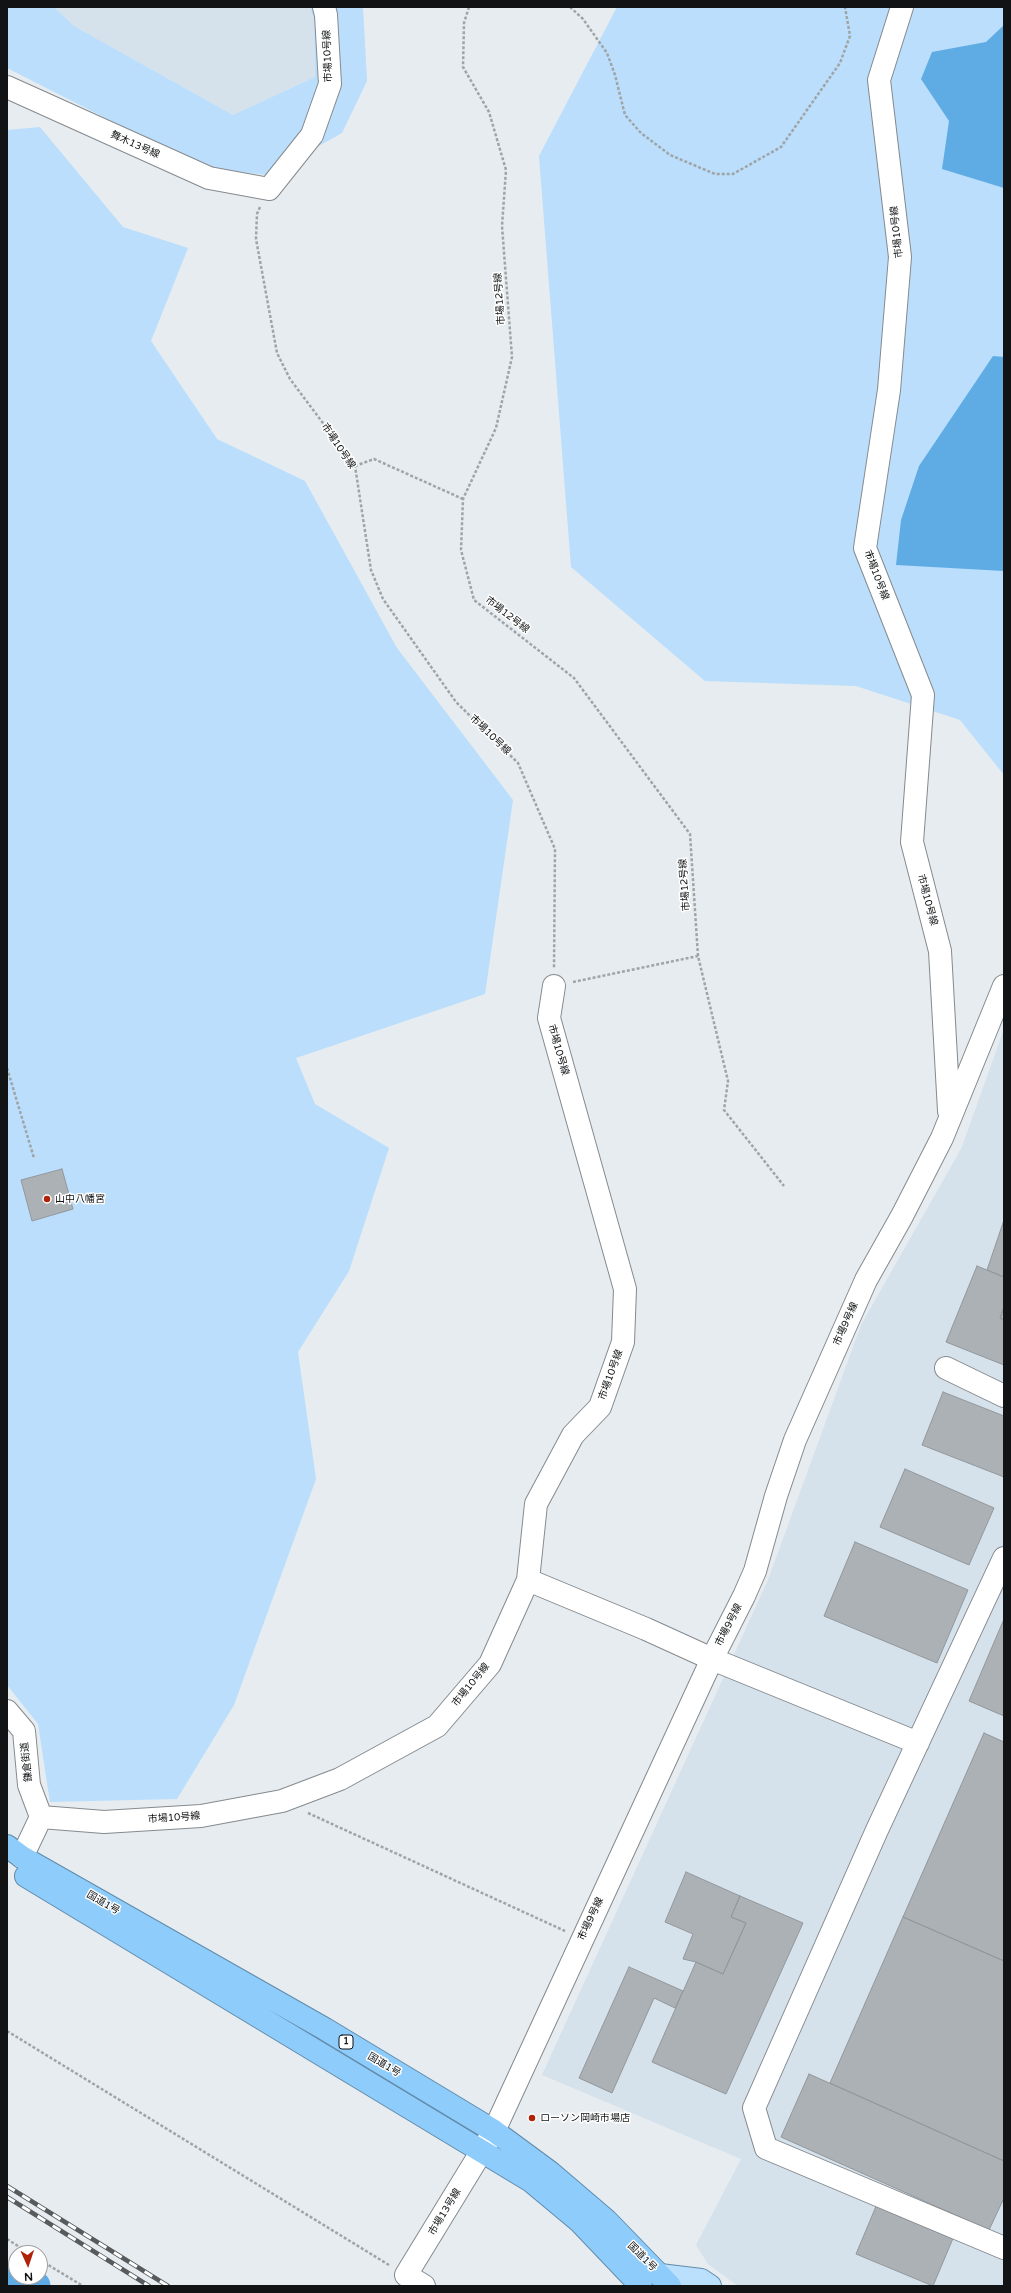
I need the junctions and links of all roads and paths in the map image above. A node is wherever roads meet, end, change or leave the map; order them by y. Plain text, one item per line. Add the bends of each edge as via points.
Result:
1 (324, 7) edge
2 (469, 7) edge
3 (570, 7) edge
4 (845, 7) edge
5 (902, 7) edge
6 (7, 87) edge
7 (269, 189) junction
8 (354, 466) junction
9 (463, 499) junction
10 (698, 956) junction
11 (554, 986) junction
12 (1004, 986) edge
13 (7, 1068) edge
14 (950, 1116) junction
15 (34, 1158) dead end
16 (784, 1186) dead end
17 (946, 1368) dead end
18 (1004, 1396) edge
19 (1004, 1558) edge
20 (528, 1580) junction
21 (712, 1659) junction
22 (7, 1711) edge
23 (918, 1743) junction
24 (282, 1801) junction
25 (41, 1817) junction
26 (12, 1856) edge
27 (582, 1939) junction
28 (7, 2031) edge
29 (494, 2131) junction
30 (482, 2151) junction
31 (7, 2239) edge
32 (16, 2245) edge
33 (1004, 2248) edge
34 (48, 2265) edge
35 (665, 2280) edge
36 (415, 2281) edge
37 (83, 2286) edge
38 (641, 2286) edge
39 (710, 2286) edge

1 - 7 street, 市場10号線 via 330,84 312,135
2 - 9 path, 市場12号線 via 464,23 463,67 489,112 506,170 502,226 512,357 496,428
3 - 4 path via 583,19 607,53 624,115 641,133 670,155 715,174 733,174 781,147 840,63 850,36
5 - 14 street, 市場10号線 via 879,80 900,257 889,390 865,548 923,695 912,842 940,951
6 - 7 street, 舞木13号線 via 209,178
7 - 8 path, 市場10号線 via 257,214 256,239 277,353 290,379
8 - 9 path via 374,459
8 - 11 path, 市場10号線 via 371,570 383,599 456,702 518,763 555,849
9 - 10 path, 市場12号線 via 460,550 474,600 574,678 690,834
10 - 11 path
10 - 16 path, 市場12号線 via 728,1081 724,1110
11 - 20 street, 市場10号線 via 549,1018 625,1289 623,1342 600,1407 573,1434 536,1504
12 - 14 street, 市場9号線
13 - 15 path
14 - 21 street, 市場9号線 via 942,1138 866,1280 795,1440 755,1571
17 - 18 street
19 - 23 street
20 - 21 street
20 - 24 street, 市場10号線 via 490,1664 437,1726 340,1779
21 - 23 street
21 - 27 street, 市場9号線
22 - 25 street, 鎌倉街道 via 24,1731 29,1786
23 - 33 street via 754,2108 766,2148
24 - 25 street, 市場10号線 via 194,1817 104,1822
24 - 27 path
25 - 26 street
26 - 29 highway, 国道1号 / 1 via 325,2029
26 - 30 highway, 国道1号 / 1
27 - 29 street, 市場9号線
28 - 36 path
29 - 30 street, 市場13号線
29 - 35 highway, 国道1号 / 1 via 551,2173 606,2220
30 - 36 street, 市場13号線
30 - 38 highway, 国道1号 / 1 via 531,2181 579,2221
31 - 32 path
34 - 37 path
35 - 39 main road via 701,2280

